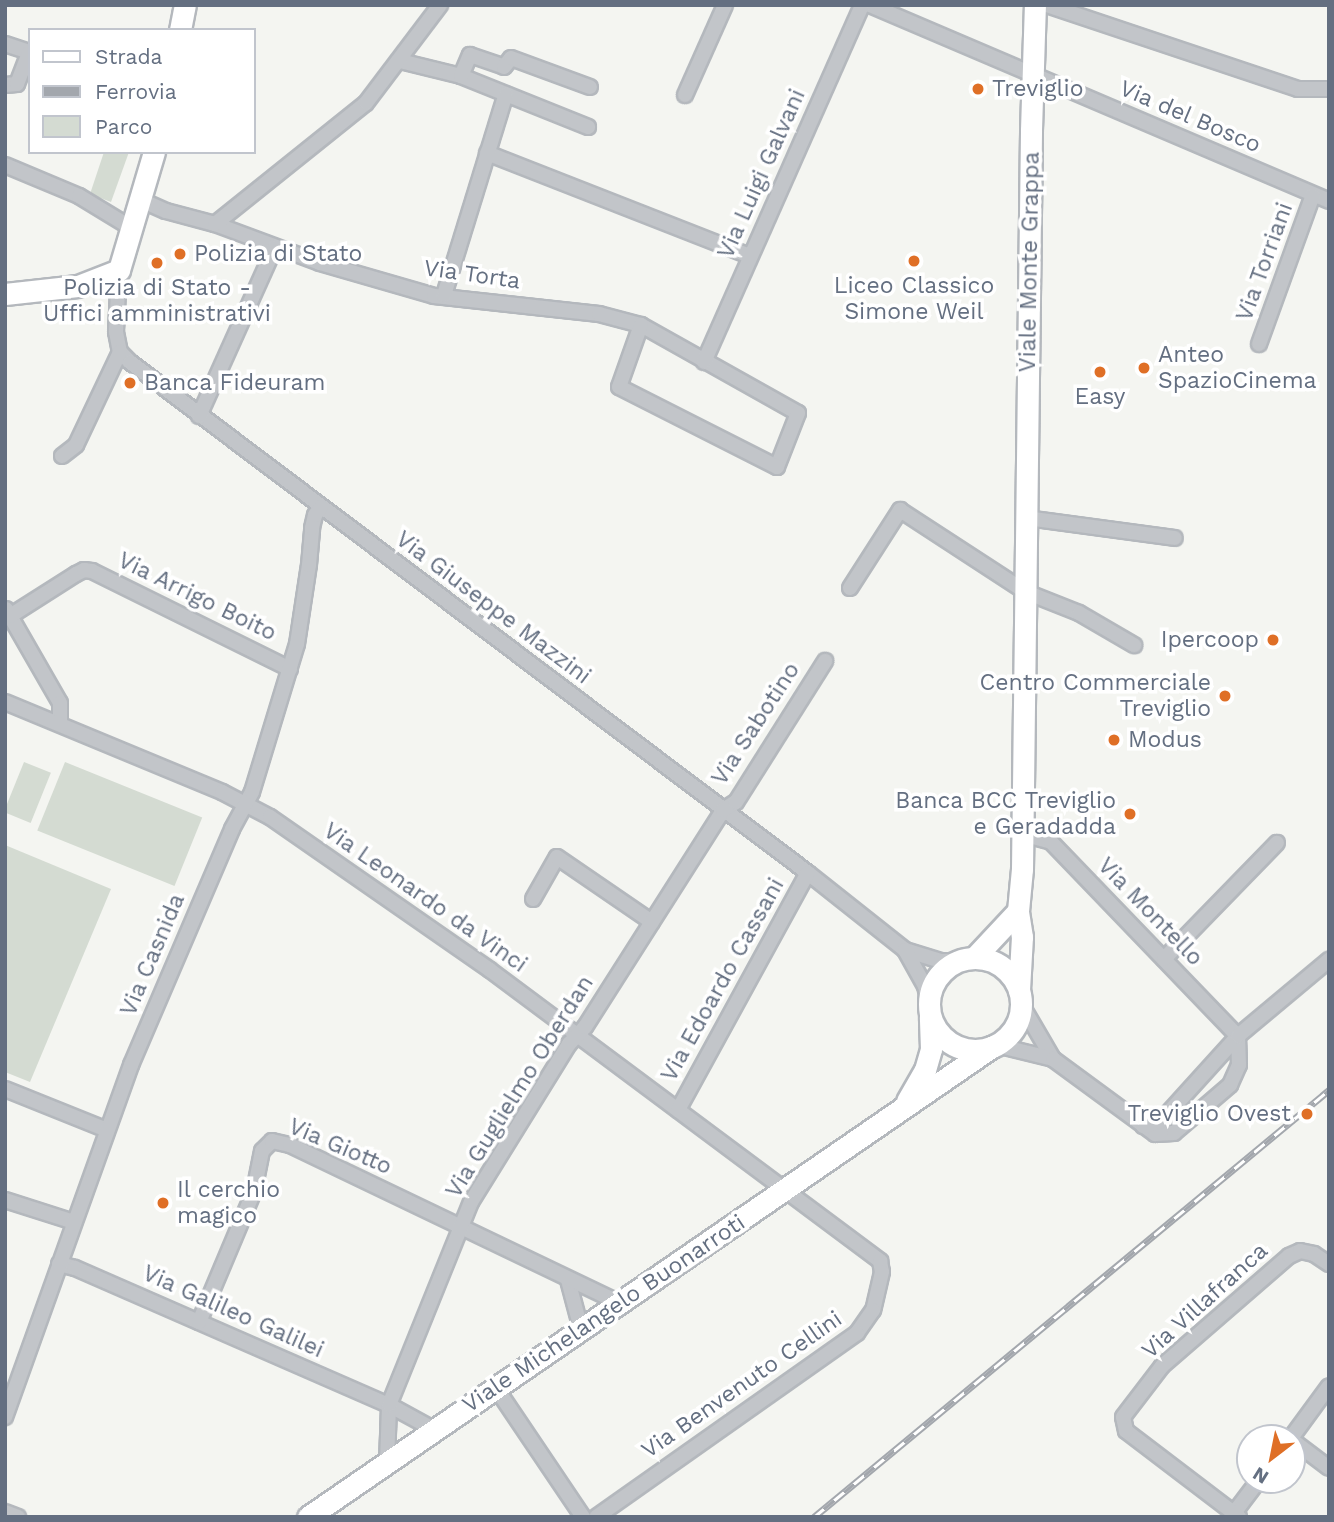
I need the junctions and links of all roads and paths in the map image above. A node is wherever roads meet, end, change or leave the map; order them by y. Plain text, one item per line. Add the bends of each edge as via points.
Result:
1 (186, 5) edge
2 (440, 5) edge
3 (725, 5) edge
4 (862, 5) edge
5 (870, 5) edge
6 (1035, 5) edge
7 (1047, 5) edge
8 (180, 28) edge
9 (5, 44) edge
10 (28, 52) edge
11 (28, 54) edge
12 (400, 61) junction
13 (1034, 74) junction
14 (461, 76) junction
15 (5, 85) edge
16 (590, 86) dead end
17 (1326, 88) edge
18 (506, 94) junction
19 (685, 95) dead end
20 (588, 127) dead end
21 (487, 153) junction
22 (154, 154) edge
23 (5, 165) edge
24 (1313, 195) junction
25 (141, 200) junction
26 (1329, 201) edge
27 (215, 224) junction
28 (133, 229) junction
29 (275, 247) junction
30 (750, 256) junction
31 (119, 270) junction
32 (5, 294) edge
33 (444, 295) junction
34 (641, 325) junction
35 (1259, 344) dead end
36 (120, 352) junction
37 (704, 362) junction
38 (199, 416) junction
39 (62, 456) dead end
40 (321, 508) junction
41 (1027, 518) junction
42 (1175, 538) dead end
43 (850, 588) dead end
44 (1026, 592) junction
45 (8, 612) edge
46 (1134, 645) dead end
47 (825, 661) dead end
48 (290, 669) junction
49 (5, 702) edge
50 (60, 723) junction
51 (245, 803) junction
52 (723, 810) junction
53 (1022, 834) junction
54 (1277, 843) dead end
55 (808, 873) junction
56 (533, 899) dead end
57 (1018, 911) junction
58 (652, 922) junction
59 (905, 950) junction
60 (1164, 959) junction
61 (966, 960) junction
62 (1329, 960) edge
63 (1020, 997) junction
64 (930, 1011) junction
65 (577, 1035) junction
66 (1238, 1036) junction
67 (994, 1046) junction
68 (1053, 1059) junction
69 (1217, 1061) junction
70 (1234, 1077) junction
71 (5, 1089) edge
72 (678, 1110) junction
73 (899, 1111) junction
74 (1143, 1126) junction
75 (107, 1129) junction
76 (783, 1190) junction
77 (5, 1200) edge
78 (74, 1222) junction
79 (460, 1227) junction
80 (59, 1264) junction
81 (1329, 1264) edge
82 (568, 1280) junction
83 (620, 1303) junction
84 (199, 1322) junction
85 (581, 1329) junction
86 (1329, 1386) edge
87 (496, 1388) junction
88 (389, 1405) junction
89 (5, 1417) edge
90 (1302, 1424) edge
91 (435, 1430) junction
92 (388, 1435) junction
93 (411, 1446) junction
94 (1306, 1450) edge
95 (387, 1463) junction
96 (1329, 1468) edge
97 (1250, 1494) edge
98 (5, 1512) edge
99 (1236, 1515) edge
100 (18, 1517) edge
101 (308, 1517) edge
102 (583, 1517) edge
103 (596, 1517) edge

1 - 8 main road
2 - 12 street
3 - 19 street
4 - 30 street, Via Luigi Galvani
5 - 13 street, Via del Bosco
6 - 13 main road, Viale Monte Grappa
7 - 17 street via 1298,89
9 - 10 street
11 - 15 street via 16,84
12 - 14 street
12 - 27 street via 366,103
13 - 24 street, Via del Bosco
13 - 41 main road, Viale Monte Grappa
14 - 16 street via 470,55 504,67 512,58
14 - 18 street
18 - 20 street
18 - 21 street
21 - 30 street
21 - 33 street
22 - 25 main road
23 - 28 street via 79,196
24 - 26 street, Via del Bosco
24 - 35 street, Via Torriani
25 - 27 street, Via Torta
25 - 28 main road
27 - 29 street, Via Torta
28 - 31 main road
29 - 33 street, Via Torta via 409,289
29 - 38 street
30 - 37 street, Via Luigi Galvani
31 - 32 main road via 78,286
31 - 36 street via 116,332
33 - 34 street, Via Torta via 599,314
34 - 37 street, Via Torta
34 - 37 street, Via Torta via 619,387 777,467 798,413
36 - 38 street, Via Giuseppe Mazzini
36 - 39 street via 76,445
38 - 40 street, Via Giuseppe Mazzini
40 - 48 street, Via Casnida via 312,528 308,577
40 - 52 street, Via Giuseppe Mazzini
41 - 42 street
41 - 44 main road, Viale Monte Grappa
43 - 44 street via 900,510
44 - 46 street via 1079,613
44 - 53 main road, Viale Monte Grappa
45 - 48 street, Via Arrigo Boito via 84,570 92,571
45 - 50 street via 60,702
47 - 52 street, Via Sabotino via 736,802
48 - 51 street, Via Casnida
49 - 50 street, Via Leonardo da Vinci
50 - 51 street, Via Leonardo da Vinci
51 - 65 street, Via Leonardo da Vinci
51 - 75 street, Via Casnida
52 - 55 street, Via Giuseppe Mazzini
52 - 58 street, Via Guglielmo Oberdan
53 - 57 main road, Viale Monte Grappa
53 - 60 street, Via Montello via 1051,842
54 - 60 street
55 - 59 street, Via Giuseppe Mazzini
55 - 72 street, Via Edoardo Cassani
56 - 58 street via 557,857
57 - 61 main road
57 - 63 main road, Viale Monte Grappa
58 - 65 street, Via Guglielmo Oberdan
59 - 61 street, Via Giuseppe Mazzini via 941,961
59 - 64 street, Via Giuseppe Mazzini via 925,986
60 - 66 street, Via Montello
61 - 63 main road via 1001,967
61 - 64 main road via 937,977
62 - 66 street
63 - 67 main road via 1015,1026
63 - 68 street
64 - 67 main road via 945,1039 957,1047
64 - 73 main road, Viale Michelangelo Buonarroti via 931,1048 925,1070
65 - 72 street, Via Leonardo da Vinci
65 - 79 street, Via Guglielmo Oberdan via 471,1202
66 - 69 street
66 - 70 street via 1239,1065
67 - 68 street
67 - 73 main road, Viale Michelangelo Buonarroti
68 - 74 street
69 - 70 street via 1232,1068
69 - 74 street via 1160,1122
70 - 74 street via 1174,1133 1155,1134
71 - 75 street
72 - 76 street, Via Leonardo da Vinci
73 - 76 main road, Viale Michelangelo Buonarroti
75 - 78 street, Via Casnida
76 - 83 main road, Viale Michelangelo Buonarroti
76 - 103 street, Via Benvenuto Cellini via 880,1261 882,1272 866,1324
77 - 78 street
78 - 80 street, Via Casnida
79 - 82 street, Via Giotto
79 - 84 street, Via Giotto via 272,1141 262,1152 254,1191
79 - 88 street, Via Guglielmo Oberdan
80 - 84 street, Via Galileo Galilei
80 - 89 street, Via Casnida
81 - 99 street, Via Villafranca via 1300,1251 1289,1256 1162,1366 1123,1417 1126,1431
82 - 83 street, Via Giotto
82 - 85 street
83 - 85 main road, Viale Michelangelo Buonarroti
84 - 88 street, Via Galileo Galilei
85 - 87 main road, Viale Michelangelo Buonarroti
86 - 90 street
87 - 91 main road, Viale Michelangelo Buonarroti
87 - 102 street
88 - 91 street, Via Galileo Galilei
88 - 92 street
91 - 93 main road, Viale Michelangelo Buonarroti
92 - 93 street
92 - 95 street
93 - 95 main road, Viale Michelangelo Buonarroti
94 - 96 street
95 - 101 main road, Viale Michelangelo Buonarroti
97 - 99 street
98 - 100 street

